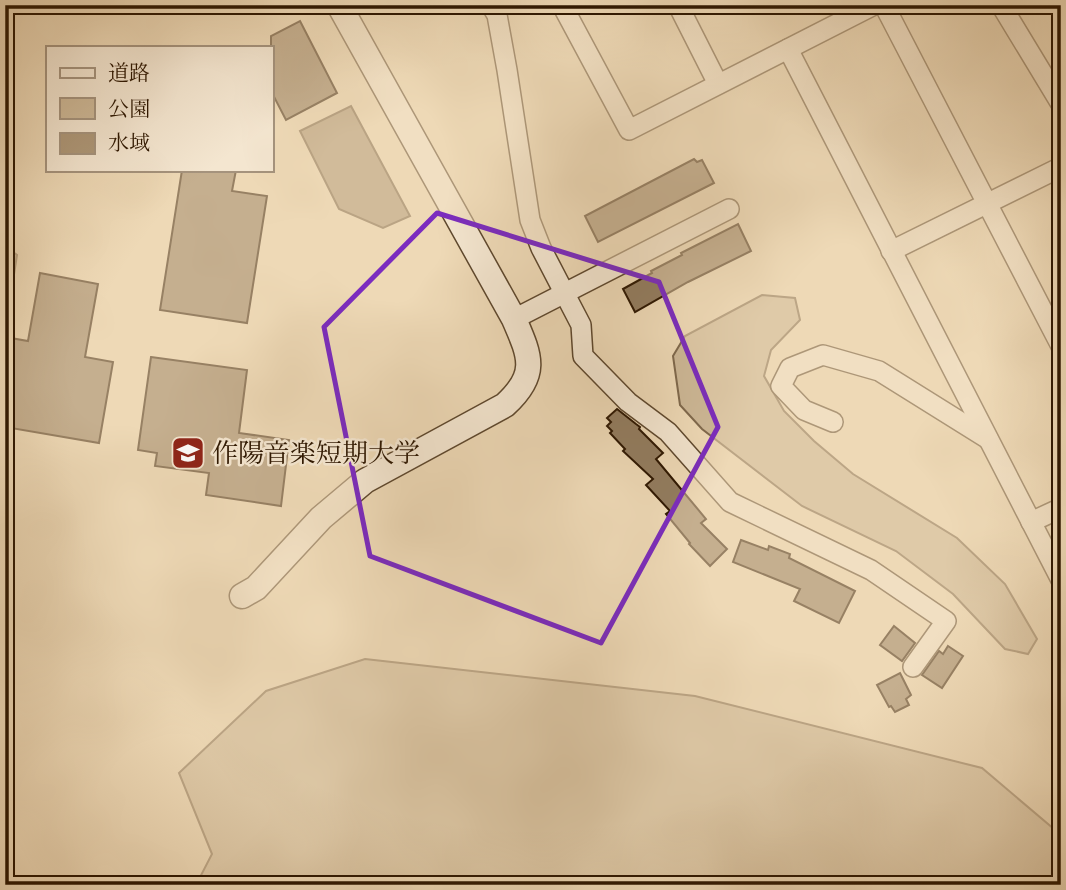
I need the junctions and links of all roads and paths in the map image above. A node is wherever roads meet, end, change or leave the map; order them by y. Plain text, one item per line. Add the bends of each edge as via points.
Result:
1 (339, 5) edge
2 (491, 5) edge
3 (562, 5) edge
4 (678, 5) edge
5 (874, 5) edge
6 (884, 5) edge
7 (1001, 5) edge
8 (788, 49) junction
9 (718, 85) junction
10 (1061, 103) edge
11 (1061, 167) edge
12 (987, 205) junction
13 (729, 209) dead end
14 (891, 251) junction
15 (564, 291) junction
16 (514, 319) junction
17 (1061, 346) edge
18 (834, 422) dead end
19 (989, 440) junction
20 (1061, 508) edge
21 (1031, 522) junction
22 (1061, 580) edge
23 (242, 596) dead end
24 (913, 667) dead end

1 - 16 street
2 - 15 street via 507,70 530,220
3 - 9 street via 629,130
4 - 9 street
5 - 8 street
6 - 12 street
7 - 10 street
8 - 9 street
8 - 14 street
11 - 12 street
12 - 14 street
12 - 17 street
13 - 15 street
14 - 19 street
15 - 16 street
15 - 24 street via 581,325 583,356 628,402 668,432 730,502 871,570 946,621
16 - 23 street via 528,351 526,379 517,393 505,405 365,481 321,519 256,588
18 - 19 street via 804,410 781,386 790,368 823,355 879,371
19 - 21 street
20 - 21 street
21 - 22 street

